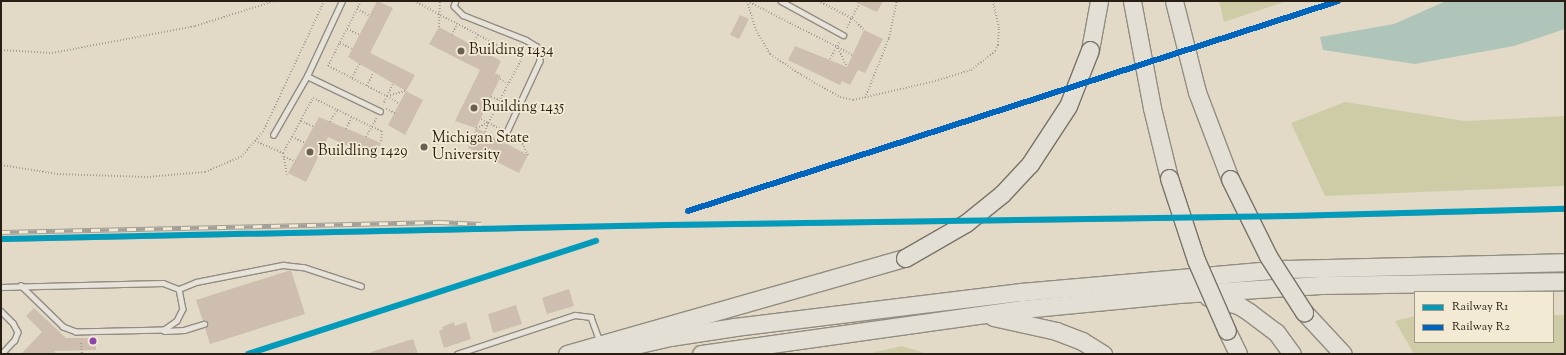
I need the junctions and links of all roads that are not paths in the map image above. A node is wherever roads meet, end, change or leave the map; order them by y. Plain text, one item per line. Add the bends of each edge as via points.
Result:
1 (342, 1) edge
2 (456, 1) edge
3 (782, 1) edge
4 (1099, 1) edge
5 (1132, 1) edge
6 (1174, 1) edge
7 (843, 35) road end
8 (307, 76) junction
9 (380, 110) dead end
10 (507, 132) road end
11 (273, 135) dead end
12 (1565, 262) edge
13 (1565, 281) edge
14 (21, 286) junction
15 (361, 286) dead end
16 (1, 287) edge
17 (179, 289) junction
18 (1021, 292) junction
19 (1178, 294) junction
20 (1023, 309) junction
21 (1, 311) edge
22 (1304, 312) junction
23 (983, 315) junction
24 (204, 324) dead end
25 (155, 331) junction
26 (598, 349) edge
27 (2, 354) edge
28 (457, 354) edge
29 (568, 354) edge
30 (701, 354) edge
31 (1103, 354) edge
32 (1238, 354) edge
33 (1292, 354) edge
34 (1333, 354) edge
35 (1343, 354) edge

1 - 8 lane
2 - 10 lane via 454,6 463,15 526,40 540,52 540,61
3 - 7 lane
4 - 26 highway, bridge via 1090,50 1068,106 1030,164 992,202 966,223 904,258
5 - 32 highway, bridge via 1169,178 1196,260
6 - 22 highway, bridge via 1192,78 1212,138 1265,250
8 - 9 lane
8 - 11 lane
12 - 18 highway via 1286,270
13 - 19 highway via 1320,285
14 - 16 lane
14 - 17 lane via 163,283
14 - 25 lane via 69,331
15 - 17 lane via 303,267 283,265 196,282
17 - 25 lane via 184,302 180,316 171,326
18 - 20 highway
18 - 26 highway via 735,327
19 - 20 highway
19 - 33 highway via 1209,297 1238,305 1276,332
20 - 23 highway
21 - 27 lane via 14,323 18,332 15,340
22 - 34 highway
22 - 35 highway
23 - 30 highway
23 - 31 highway via 1056,331 1082,341
24 - 25 lane via 184,330
26 - 28 lane via 591,317 575,315
26 - 29 highway

